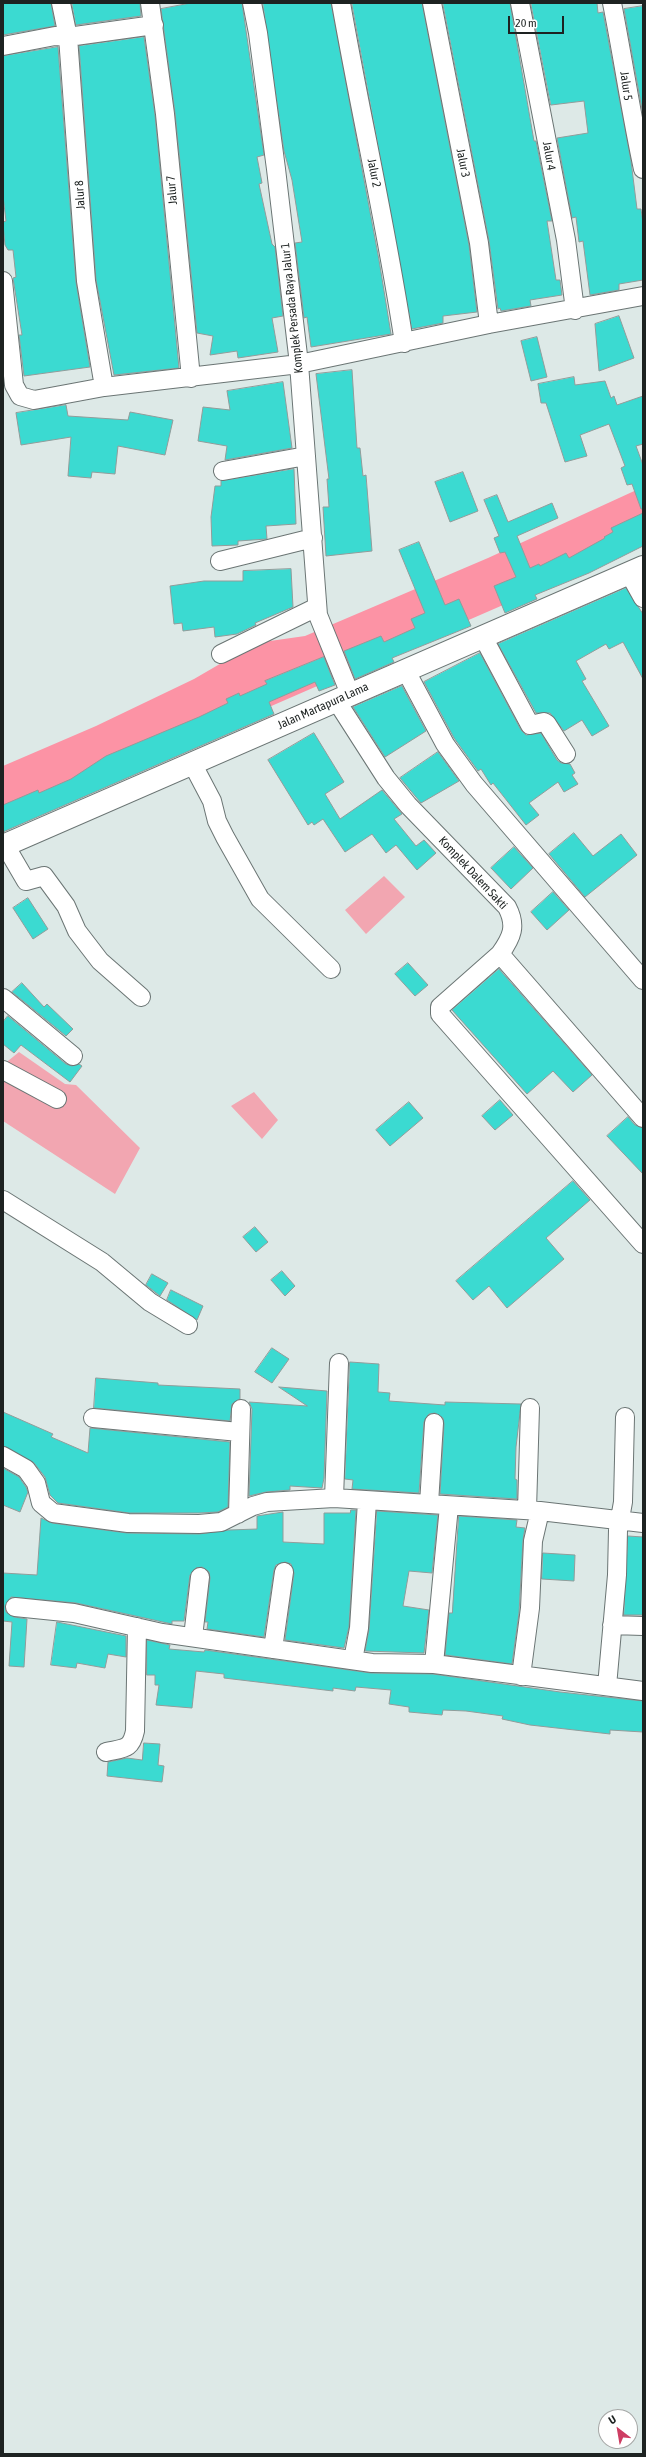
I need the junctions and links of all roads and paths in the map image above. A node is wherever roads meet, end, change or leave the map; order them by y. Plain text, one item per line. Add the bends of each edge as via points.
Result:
1 (61, 3) edge
2 (150, 3) edge
3 (252, 3) edge
4 (341, 3) edge
5 (432, 3) edge
6 (520, 3) edge
7 (612, 3) edge
8 (154, 25) junction
9 (68, 37) junction
10 (3, 46) edge
11 (643, 169) edge
12 (3, 281) edge
13 (643, 296) edge
14 (575, 310) junction
15 (489, 324) junction
16 (404, 343) junction
17 (299, 364) junction
18 (191, 378) junction
19 (104, 387) junction
20 (306, 456) junction
21 (223, 471) dead end
22 (312, 538) junction
23 (220, 561) dead end
24 (636, 570) edge
25 (643, 598) edge
26 (318, 611) junction
27 (483, 637) junction
28 (221, 654) dead end
29 (406, 671) junction
30 (343, 692) junction
31 (566, 754) dead end
32 (192, 764) junction
33 (4, 846) edge
34 (500, 954) junction
35 (331, 969) dead end
36 (643, 980) edge
37 (141, 997) dead end
38 (3, 998) edge
39 (73, 1056) dead end
40 (3, 1070) edge
41 (57, 1099) dead end
42 (643, 1118) edge
43 (3, 1200) edge
44 (643, 1244) edge
45 (188, 1325) dead end
46 (340, 1363) dead end
47 (530, 1408) dead end
48 (242, 1409) dead end
49 (625, 1417) dead end
50 (93, 1418) dead end
51 (434, 1423) dead end
52 (239, 1432) junction
53 (3, 1456) edge
54 (334, 1498) junction
55 (367, 1501) junction
56 (429, 1504) junction
57 (449, 1506) junction
58 (533, 1511) junction
59 (238, 1514) junction
60 (620, 1521) junction
61 (643, 1523) edge
62 (284, 1572) dead end
63 (200, 1577) dead end
64 (15, 1607) dead end
65 (612, 1625) junction
66 (643, 1626) edge
67 (138, 1627) junction
68 (193, 1637) junction
69 (273, 1649) junction
70 (353, 1660) junction
71 (434, 1664) junction
72 (521, 1676) junction
73 (607, 1686) junction
74 (643, 1691) edge
75 (106, 1752) dead end

1 - 9 street, Jalur 8
2 - 8 street, Jalur 7
3 - 17 street, Komplek Persada Raya Jalur 1 via 276,169
4 - 16 street, Jalur 2 via 375,174
5 - 15 street, Jalur 3 via 479,243
6 - 14 street, Jalur 4 via 566,240
7 - 11 street, Jalur 5
8 - 9 street
8 - 18 street, Jalur 7
9 - 10 street via 55,36
9 - 19 street, Jalur 8 via 86,281
12 - 19 street via 14,385 20,396 34,400
13 - 14 street
14 - 15 street
15 - 16 street
16 - 17 street
17 - 18 street
17 - 20 street, Komplek Persada Raya Jalur 1
18 - 19 street
20 - 21 street
20 - 22 street, Komplek Persada Raya Jalur 1
22 - 23 street
22 - 26 street, Komplek Persada Raya Jalur 1
24 - 25 street
24 - 27 main road, Jalan Martapura Lama
26 - 28 street
26 - 30 street, Komplek Dalem Sakti
27 - 29 main road, Jalan Martapura Lama
27 - 31 street via 530,725 544,722 548,724
29 - 30 main road, Jalan Martapura Lama
29 - 36 street via 445,744 474,784
30 - 32 main road, Jalan Martapura Lama
30 - 34 street, Komplek Dalem Sakti via 386,778 408,805 507,907 514,924 512,937
32 - 33 main road, Jalan Martapura Lama
32 - 35 street via 212,801 217,821 225,837 260,899
33 - 37 street via 26,881 44,876 66,906 77,931 100,961
34 - 42 street
34 - 44 street, Komplek Dalem Sakti via 440,1007 440,1014
38 - 39 street
40 - 41 street
43 - 45 street via 102,1262 150,1302
46 - 54 street
47 - 58 street
48 - 52 street
49 - 60 street via 623,1502
50 - 52 street
51 - 56 street
52 - 59 street
53 - 59 street via 26,1469 36,1483 41,1503 53,1513 128,1523 199,1524 221,1522
54 - 55 street
54 - 59 street via 268,1502
55 - 56 street
55 - 70 street via 359,1628
56 - 57 street
57 - 58 street
57 - 71 street
58 - 60 street
58 - 72 street via 530,1608
60 - 61 street
60 - 65 street
62 - 69 street
63 - 68 street
64 - 67 street via 74,1613
65 - 66 street
65 - 73 street
67 - 68 street
67 - 75 street via 135,1731 132,1743 127,1747
68 - 69 street
69 - 70 street
70 - 71 street via 372,1663
71 - 72 street
72 - 73 street
73 - 74 street

